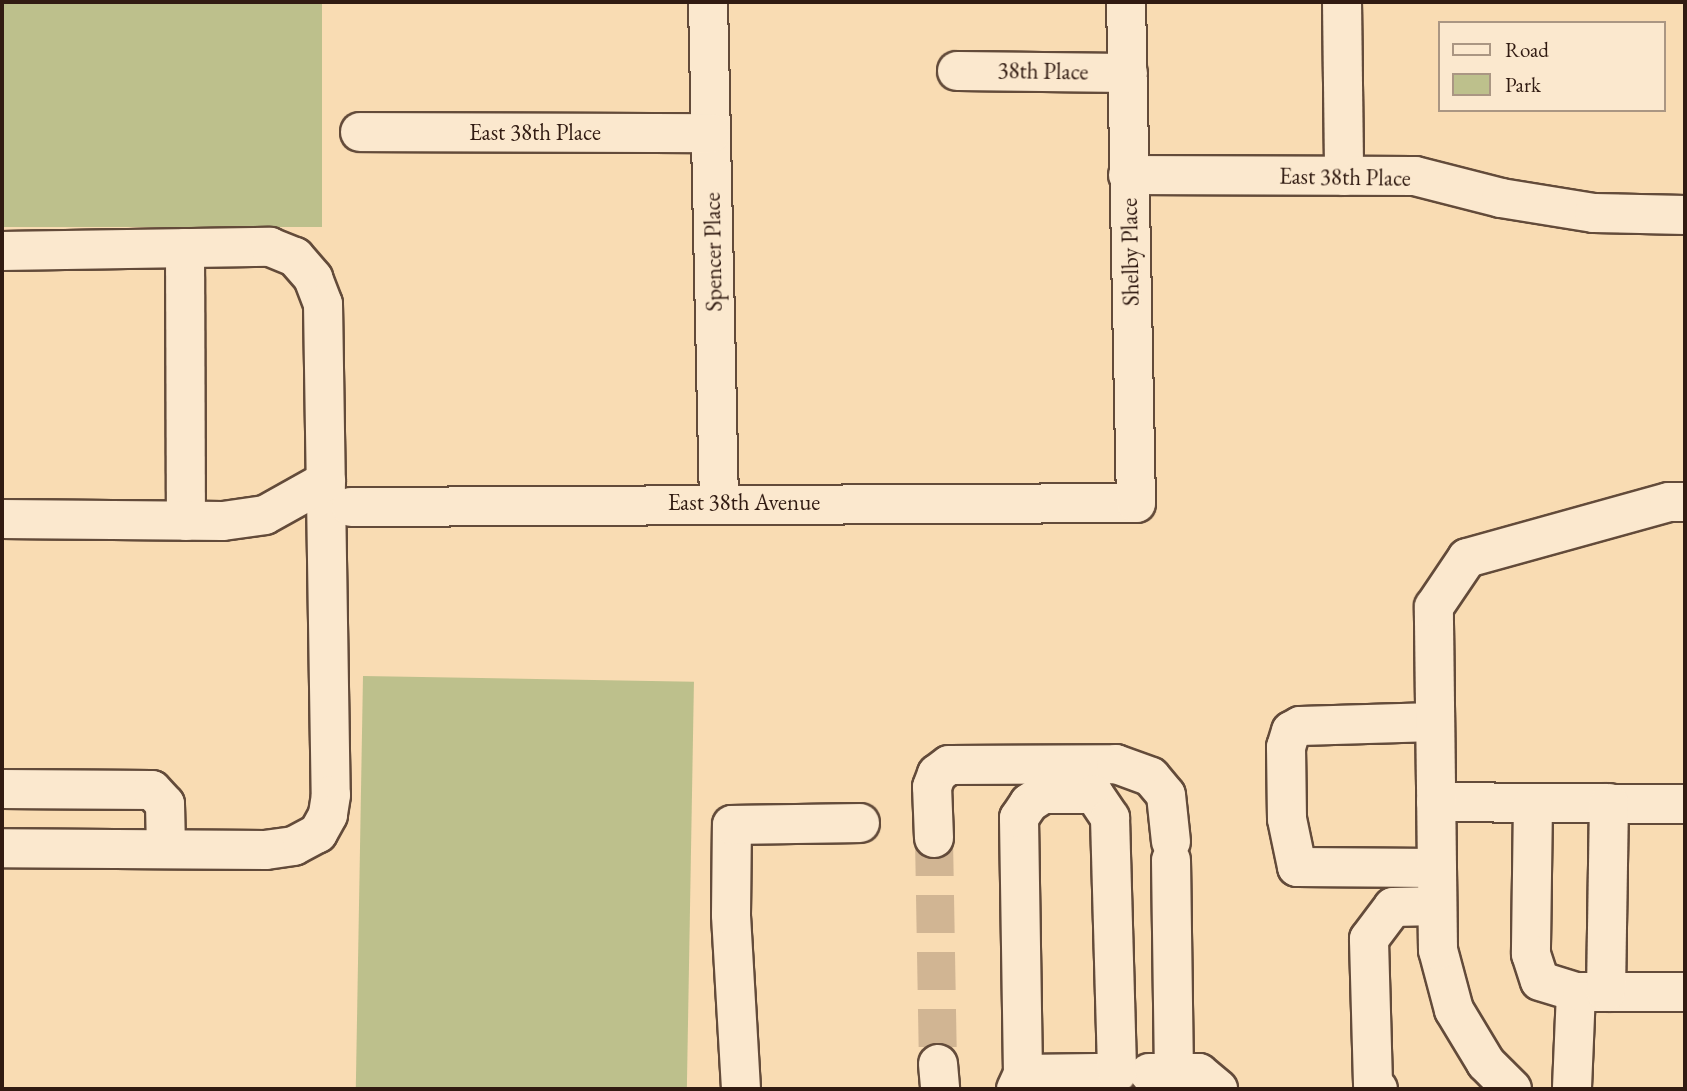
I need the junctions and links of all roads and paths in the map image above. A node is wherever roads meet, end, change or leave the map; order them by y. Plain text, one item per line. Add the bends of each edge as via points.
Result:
1 (708, 2) edge
2 (1126, 2) edge
3 (1342, 2) edge
4 (957, 71) dead end
5 (1128, 73) junction
6 (360, 132) dead end
7 (711, 133) junction
8 (1128, 176) junction
9 (1344, 176) junction
10 (1685, 215) edge
11 (185, 248) junction
12 (2, 251) edge
13 (339, 494) junction
14 (719, 502) junction
15 (1685, 502) edge
16 (1136, 503) joint
17 (2, 520) edge
18 (186, 521) junction
19 (1435, 722) junction
20 (1005, 764) junction
21 (2, 789) edge
22 (1436, 802) junction
23 (1533, 803) junction
24 (1609, 803) junction
25 (1685, 804) edge
26 (1019, 818) junction
27 (860, 823) dead end
28 (934, 838) tunnel mouth
29 (2, 848) edge
30 (166, 848) junction
31 (1437, 868) junction
32 (1437, 906) junction
33 (1591, 992) junction
34 (1685, 992) edge
35 (1174, 1073) junction
36 (1104, 1078) edge
37 (1020, 1082) edge
38 (741, 1089) edge
39 (1218, 1089) edge
40 (1378, 1089) edge
41 (1512, 1089) edge
42 (1572, 1089) edge

1 - 7 street, Spencer Place
2 - 5 street, Shelby Place
3 - 9 street
4 - 5 street, 38th Place
5 - 8 street, Shelby Place
6 - 7 street, East 38th Place
7 - 14 street, Spencer Place
8 - 9 street, East 38th Place
8 - 16 street, Shelby Place
9 - 10 street, East 38th Place via 1415,176 1501,198 1594,213
11 - 12 street
11 - 13 street via 270,247 295,257 313,278 323,304
11 - 18 street
13 - 14 street, East 38th Avenue
13 - 18 street via 265,515
13 - 30 street via 328,815 318,832 294,846 265,850
14 - 16 street, East 38th Avenue
15 - 19 street via 1670,502 1467,558 1434,607
17 - 18 street
19 - 22 street
19 - 31 street via 1300,726 1291,731 1286,747 1287,819 1297,867
20 - 26 street via 1006,799
20 - 28 street via 949,765 937,774 932,787
20 - 35 street via 1116,764 1151,777 1166,795
21 - 30 street via 152,790 165,804
22 - 23 street
22 - 31 street
23 - 24 street
23 - 33 street via 1531,954 1541,981
24 - 25 street
24 - 33 street
26 - 36 street via 1029,803 1043,794 1069,793 1094,794 1110,818
26 - 37 street
27 - 38 street via 733,825 731,915
29 - 30 street
31 - 32 street
32 - 40 street via 1393,907 1369,939 1373,1084
32 - 41 street via 1437,950 1454,1010 1486,1063
33 - 34 street
33 - 42 street
35 - 36 street
35 - 39 street via 1199,1073
36 - 37 street

